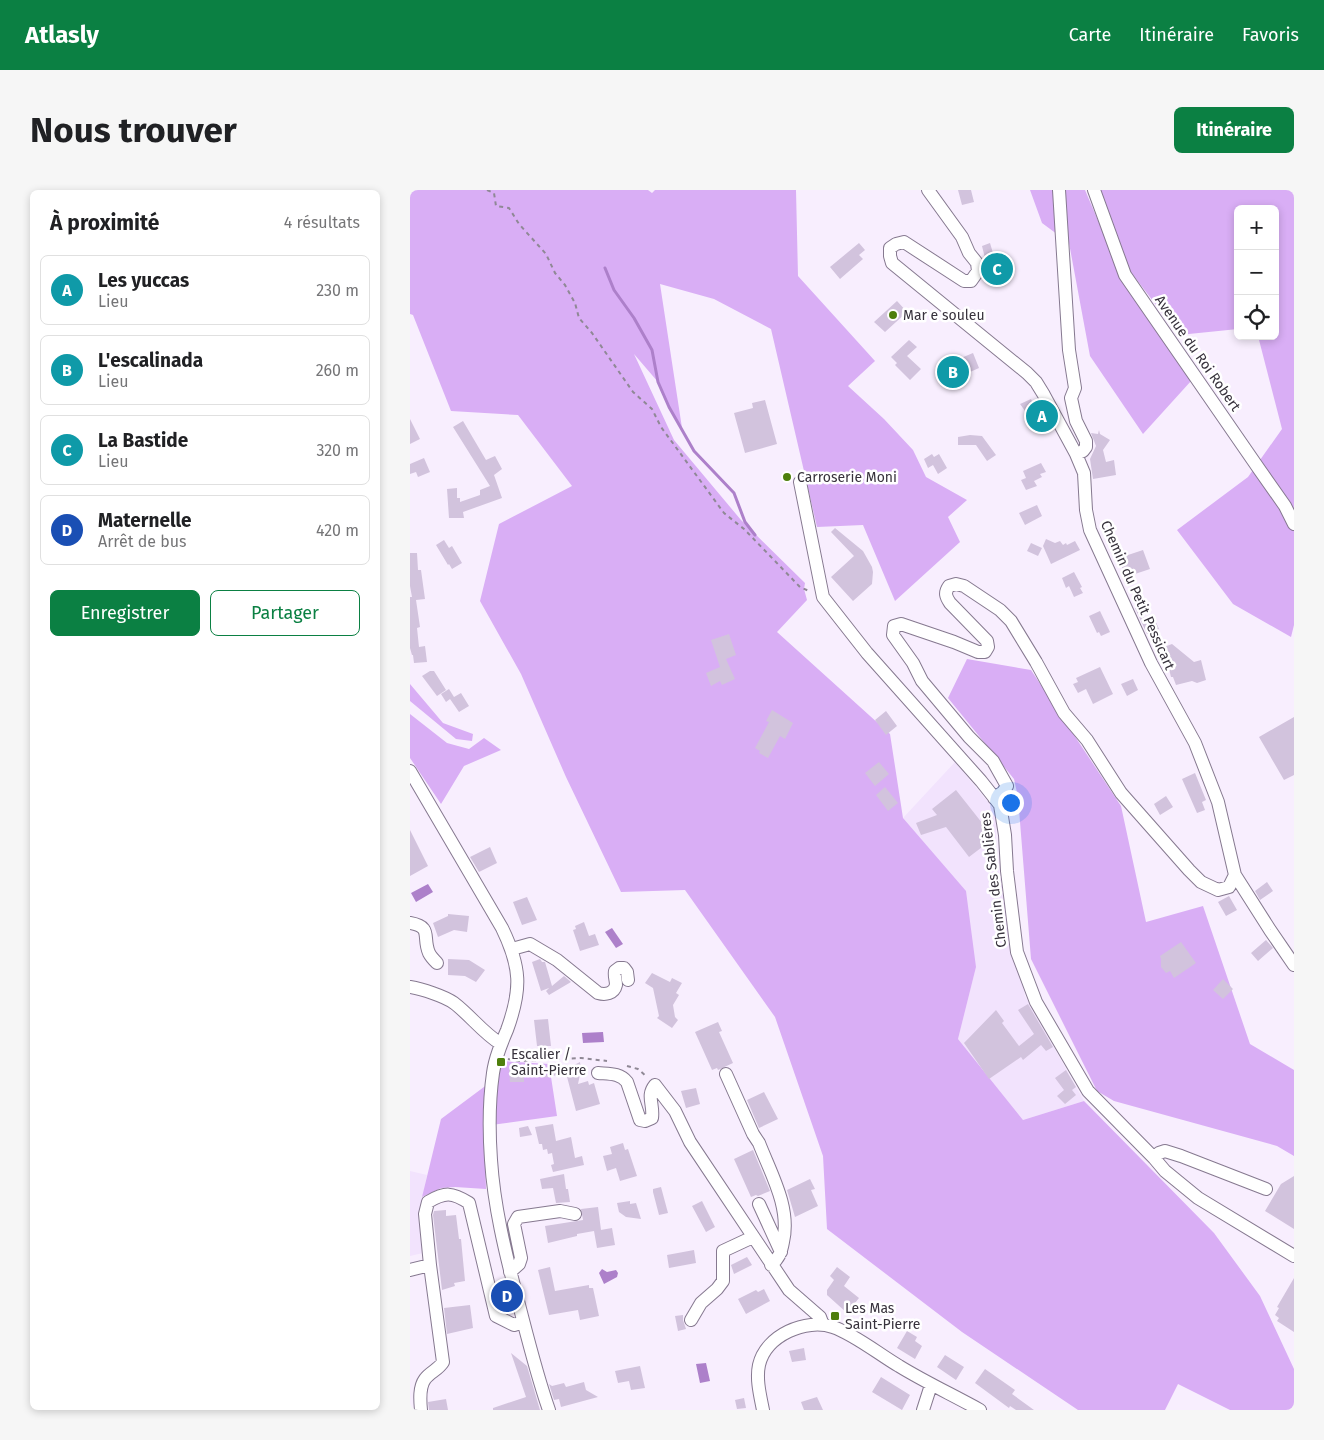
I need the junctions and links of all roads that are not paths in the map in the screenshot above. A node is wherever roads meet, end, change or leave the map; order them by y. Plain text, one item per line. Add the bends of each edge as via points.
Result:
1 (928, 190) edge
2 (1059, 190) edge
3 (1094, 190) edge
4 (1076, 454) junction
5 (800, 482) dead end
6 (1294, 524) edge
7 (410, 772) edge
8 (994, 798) junction
9 (1235, 875) junction
10 (410, 923) edge
11 (512, 949) junction
12 (437, 963) dead end
13 (1294, 965) edge
14 (628, 980) dead end
15 (410, 988) edge
16 (501, 1044) junction
17 (598, 1073) dead end
18 (726, 1074) dead end
19 (1154, 1158) junction
20 (1266, 1189) dead end
21 (759, 1204) dead end
22 (575, 1214) dead end
23 (753, 1237) junction
24 (781, 1252) junction
25 (1294, 1256) edge
26 (430, 1265) junction
27 (771, 1265) junction
28 (410, 1270) edge
29 (510, 1272) junction
30 (691, 1320) dead end
31 (523, 1322) junction
32 (822, 1325) junction
33 (931, 1385) junction
34 (421, 1410) edge
35 (549, 1410) edge
36 (763, 1410) edge
37 (923, 1410) edge
38 (980, 1410) edge

1 - 4 street, Chemin du Petit Pessicart via 962,237 977,263 978,271 971,281 964,281 904,242 890,248 892,263 1031,378 1044,395
2 - 4 street via 1069,350 1075,388 1071,398 1076,421 1086,441 1083,452
3 - 6 street, Avenue du Roi Robert via 1125,276 1260,469
4 - 9 street, Chemin du Petit Pessicart via 1084,473 1090,530 1151,663 1195,743 1218,802
5 - 8 street, Chemin des Sablières via 823,597
7 - 11 street
8 - 9 street via 1007,786 1003,776 922,681 893,635 897,624 908,625 985,652 986,642 946,596 949,586 956,584 974,592 1011,621 1064,713 1087,740 1121,793 1189,870 1201,882 1218,890 1229,887
8 - 19 street, Chemin des Sablières via 1000,805 1005,835 1017,952 1036,1002 1088,1091
9 - 13 street, Chemin du Petit Pessicart
10 - 12 street via 421,925 426,931 429,953
11 - 14 street via 530,944 604,995 611,993 616,986 615,971 619,968 624,968
11 - 16 street via 518,974 518,993
15 - 16 street via 420,988 453,1002 488,1036
16 - 29 street via 493,1073 491,1160
17 - 23 street via 624,1078 640,1120 652,1118 650,1095 655,1085 675,1111 690,1142
18 - 24 street via 759,1143 785,1209 786,1230
19 - 20 street via 1165,1152 1181,1156
19 - 25 street, Chemin des Sablières via 1198,1198
21 - 24 street
22 - 29 street via 560,1211 518,1217 514,1224 521,1258
23 - 27 street
23 - 30 street via 723,1251 723,1281 701,1303
24 - 27 street
26 - 28 street
26 - 31 street via 425,1214 428,1202 440,1195 458,1196 469,1203 496,1316 514,1325
26 - 34 street via 443,1362 425,1378 419,1398
27 - 32 street via 789,1290 820,1318
29 - 31 street
31 - 35 street
32 - 33 street via 835,1328
32 - 36 street via 796,1328 769,1347 760,1362 758,1375
33 - 37 street
33 - 38 street

